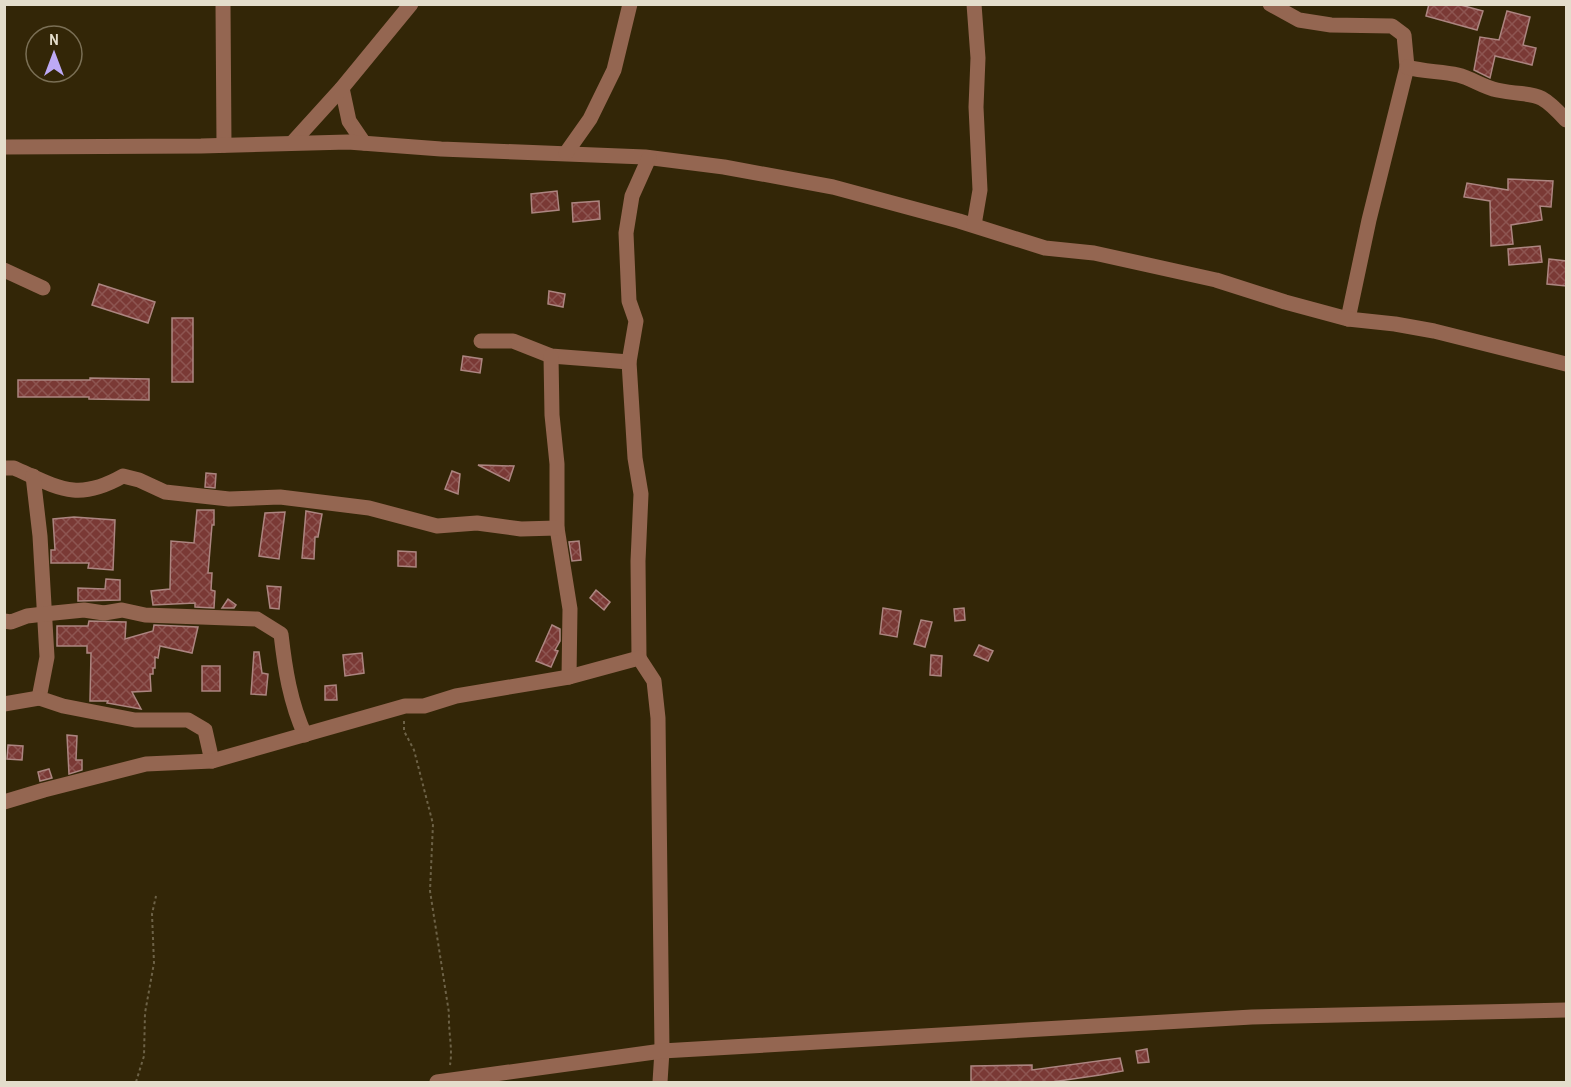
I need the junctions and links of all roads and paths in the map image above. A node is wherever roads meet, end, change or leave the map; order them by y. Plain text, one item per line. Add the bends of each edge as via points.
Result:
1 (223, 4) edge
2 (411, 4) edge
3 (630, 4) edge
4 (974, 4) edge
5 (1279, 7) edge
6 (1407, 67) junction
7 (342, 88) junction
8 (1566, 120) edge
9 (293, 142) junction
10 (364, 143) junction
11 (224, 145) junction
12 (4, 147) edge
13 (566, 153) junction
14 (649, 158) junction
15 (974, 225) junction
16 (4, 270) edge
17 (43, 288) dead end
18 (1348, 319) junction
19 (481, 341) dead end
20 (551, 356) junction
21 (629, 362) junction
22 (1566, 364) edge
23 (4, 468) edge
24 (33, 476) junction
25 (557, 528) junction
26 (45, 614) junction
27 (4, 621) edge
28 (639, 658) junction
29 (569, 677) junction
30 (39, 698) junction
31 (4, 704) edge
32 (405, 706) junction
33 (305, 735) junction
34 (212, 760) junction
35 (4, 802) edge
36 (156, 896) dead end
37 (1566, 1010) edge
38 (662, 1051) junction
39 (442, 1081) edge
40 (136, 1083) edge
41 (660, 1083) edge

1 - 11 street
2 - 7 street
3 - 13 street via 614,70 590,119
4 - 15 street via 980,190
5 - 6 street via 1299,20 1392,26 1404,35
6 - 8 street via 1459,75 1496,90 1538,95
6 - 18 street
7 - 9 street
7 - 10 street via 349,121
9 - 10 street
9 - 11 street
10 - 13 street
11 - 12 street
13 - 14 street
14 - 15 street via 833,187
14 - 21 street via 632,196 626,234 629,301 636,321
15 - 18 street via 1045,248 1094,253 1216,280
16 - 17 street
18 - 22 street via 1434,331
19 - 20 street via 513,341
20 - 21 street
20 - 25 street
21 - 28 street via 641,494
23 - 24 street
24 - 25 street via 71,491 88,491 123,476 165,492 229,499 279,497 369,508 437,526 477,523 521,530
24 - 26 street
25 - 29 street via 570,609
26 - 27 street
26 - 30 street via 47,657
26 - 33 street via 122,610 145,615 257,619 281,634 288,687
28 - 29 street
28 - 38 street via 654,681 658,718
29 - 32 street via 456,696 424,706
30 - 31 street
30 - 34 street via 135,720 188,720 205,730
32 - 33 street
32 - 39 path via 404,731 414,750 433,824 430,891 452,1052
33 - 34 street
34 - 35 street via 147,764
36 - 40 path via 152,914 154,963 145,1013 144,1056
37 - 38 street via 1252,1017
38 - 39 street
38 - 41 street

